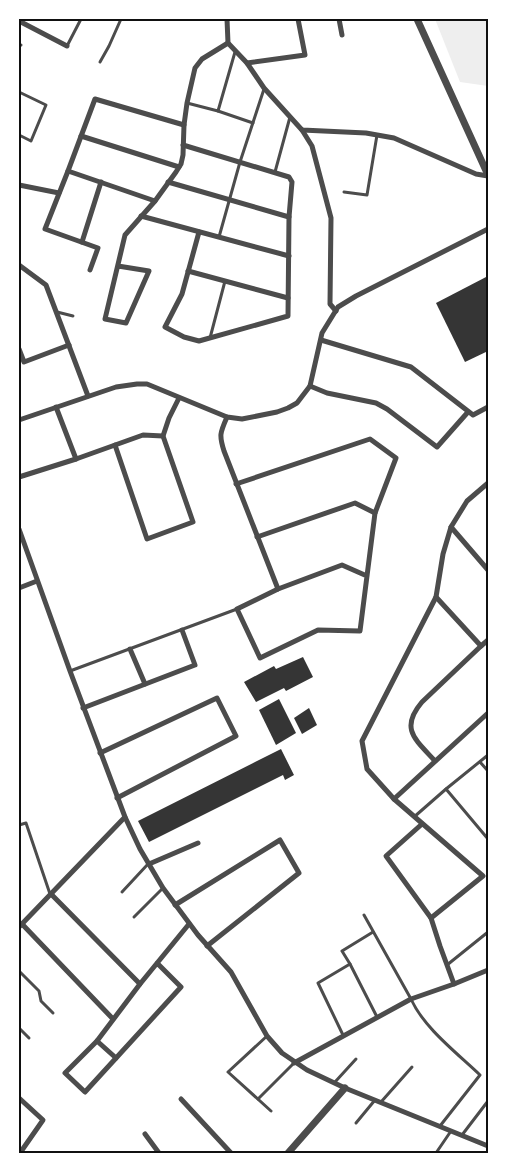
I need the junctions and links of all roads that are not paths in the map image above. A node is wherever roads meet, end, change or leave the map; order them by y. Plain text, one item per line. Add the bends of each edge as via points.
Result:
1 (81, 19) edge
2 (121, 19) edge
3 (227, 19) edge
4 (298, 19) edge
5 (339, 19) edge
6 (417, 19) edge
7 (19, 21) edge
8 (342, 34) dead end
9 (228, 43) junction
10 (67, 46) joint
11 (236, 51) junction
12 (100, 62) dead end
13 (246, 63) junction
14 (264, 88) junction
15 (19, 92) edge
16 (187, 103) junction
17 (218, 111) junction
18 (290, 117) junction
19 (253, 122) junction
20 (184, 125) junction
21 (302, 130) junction
22 (19, 135) edge
23 (377, 135) junction
24 (81, 136) junction
25 (184, 145) junction
26 (240, 162) junction
27 (179, 167) junction
28 (68, 171) junction
29 (274, 172) junction
30 (488, 175) edge
31 (101, 182) junction
32 (168, 182) junction
33 (19, 185) edge
34 (344, 192) dead end
35 (59, 193) junction
36 (229, 200) junction
37 (155, 201) junction
38 (141, 216) junction
39 (289, 217) junction
40 (488, 230) edge
41 (199, 232) junction
42 (219, 237) junction
43 (82, 242) junction
44 (289, 256) junction
45 (19, 265) edge
46 (118, 266) junction
47 (90, 270) dead end
48 (188, 271) junction
49 (226, 281) junction
50 (288, 298) junction
51 (336, 311) junction
52 (57, 312) junction
53 (73, 316) dead end
54 (210, 338) junction
55 (321, 340) junction
56 (69, 345) junction
57 (19, 349) edge
58 (310, 386) junction
59 (88, 396) junction
60 (178, 398) junction
61 (56, 407) junction
62 (488, 407) edge
63 (468, 412) junction
64 (227, 417) junction
65 (19, 420) edge
66 (163, 436) junction
67 (116, 445) junction
68 (76, 460) junction
69 (19, 477) edge
70 (236, 484) junction
71 (487, 486) edge
72 (375, 513) junction
73 (451, 527) junction
74 (19, 528) edge
75 (257, 537) junction
76 (488, 570) edge
77 (367, 576) junction
78 (38, 581) junction
79 (19, 588) edge
80 (278, 588) junction
81 (436, 597) junction
82 (237, 609) junction
83 (182, 630) junction
84 (488, 640) edge
85 (481, 646) junction
86 (130, 649) junction
87 (70, 671) junction
88 (145, 684) junction
89 (84, 708) junction
90 (488, 713) edge
91 (100, 753) junction
92 (488, 756) edge
93 (435, 761) junction
94 (480, 762) junction
95 (488, 771) edge
96 (446, 789) junction
97 (117, 798) junction
98 (394, 799) junction
99 (414, 817) junction
100 (125, 818) junction
101 (422, 824) junction
102 (19, 825) edge
103 (488, 839) edge
104 (198, 842) dead end
105 (149, 864) junction
106 (163, 888) junction
107 (122, 892) dead end
108 (51, 894) junction
109 (175, 905) junction
110 (364, 915) dead end
111 (134, 917) dead end
112 (431, 918) junction
113 (189, 924) junction
114 (21, 925) edge
115 (373, 932) junction
116 (488, 932) edge
117 (207, 946) junction
118 (157, 963) junction
119 (350, 964) junction
120 (447, 965) junction
121 (488, 970) edge
122 (19, 971) edge
123 (140, 984) junction
124 (454, 984) junction
125 (412, 999) junction
126 (53, 1013) dead end
127 (377, 1017) junction
128 (113, 1019) junction
129 (19, 1028) edge
130 (343, 1035) junction
131 (267, 1036) junction
132 (29, 1038) dead end
133 (97, 1041) junction
134 (116, 1058) junction
135 (356, 1058) dead end
136 (294, 1063) junction
137 (412, 1066) dead end
138 (335, 1082) junction
139 (345, 1088) junction
140 (19, 1098) edge
141 (181, 1099) dead end
142 (258, 1099) junction
143 (378, 1101) junction
144 (488, 1101) edge
145 (271, 1111) dead end
146 (356, 1123) dead end
147 (440, 1126) junction
148 (451, 1131) junction
149 (145, 1134) dead end
150 (462, 1135) junction
151 (488, 1146) edge
152 (20, 1153) edge
153 (159, 1153) edge
154 (231, 1153) edge
155 (288, 1153) edge
156 (436, 1153) edge

1 - 10 lane
2 - 12 lane
3 - 9 street
4 - 13 street via 305,55
5 - 8 street
6 - 30 street
7 - 10 street
9 - 11 street
9 - 16 street via 202,59 195,68
11 - 13 street
11 - 17 lane
13 - 14 street
14 - 18 street
14 - 19 lane
15 - 22 lane via 46,105 31,141
16 - 17 lane
16 - 20 street
17 - 19 lane
18 - 21 street
18 - 29 lane
19 - 26 lane
20 - 24 street via 95,99
20 - 25 street
21 - 23 street
21 - 51 street via 312,146 331,218 330,304
23 - 30 street via 394,138 476,174
23 - 34 lane via 367,195
24 - 27 street
24 - 28 street
25 - 26 street
25 - 27 street
26 - 29 street
26 - 36 lane
27 - 32 street
28 - 31 street
28 - 35 street
29 - 39 street via 289,176 292,182
31 - 37 street
31 - 43 street
32 - 36 street
32 - 37 street
33 - 35 street
35 - 43 street via 45,229
36 - 39 street
36 - 42 lane
37 - 38 street
38 - 41 street
38 - 46 street via 125,235
39 - 44 street
40 - 51 street via 356,296
41 - 42 street
41 - 48 street
42 - 44 street
43 - 47 street via 98,248
44 - 50 street
45 - 52 street via 46,285
46 - 46 street via 105,319 126,323 149,271
48 - 49 street
48 - 54 street via 182,294 164,327 199,341
49 - 50 street
49 - 54 lane
50 - 54 street via 288,316
51 - 55 street
52 - 53 lane
52 - 56 street
55 - 58 street
55 - 63 street via 412,367
56 - 57 street via 24,362
56 - 59 street
58 - 63 street via 387,409 437,446
58 - 64 street via 297,403 288,408 242,419
59 - 60 street via 116,387 146,384
59 - 61 street
60 - 64 street
60 - 66 street
61 - 65 street
61 - 68 street
62 - 63 street via 473,415
64 - 70 street via 220,439
66 - 67 street via 143,435
66 - 67 street via 193,522 147,539
67 - 68 street
68 - 69 street
70 - 72 street via 370,439 396,458
70 - 75 street
71 - 73 street via 467,501
72 - 75 street via 355,502
72 - 77 street
73 - 76 street
73 - 81 street
74 - 78 street
75 - 80 street
77 - 80 street via 342,565
77 - 82 street via 360,631 318,630 260,658
78 - 79 street
78 - 87 street
80 - 82 street
81 - 85 street
81 - 98 street via 362,741 366,769
82 - 83 lane
83 - 86 lane
83 - 88 street via 195,665
84 - 85 street
85 - 93 street via 415,711 410,724 412,732
86 - 87 lane
86 - 88 street
87 - 89 street
88 - 89 street
89 - 91 street
90 - 93 street
91 - 97 street
91 - 97 street via 217,698 236,736
92 - 94 lane
93 - 98 street
94 - 95 lane
94 - 96 lane
96 - 99 lane
96 - 103 lane
97 - 100 street
98 - 99 street
99 - 101 street
100 - 105 street
100 - 108 street
101 - 112 street via 386,856
101 - 112 street via 483,876
102 - 108 lane via 26,823
104 - 105 street
105 - 106 street
105 - 107 lane
106 - 109 street
106 - 111 lane
108 - 114 street
108 - 123 street
109 - 113 street
109 - 117 street via 280,840 299,873
110 - 115 lane
112 - 120 street
113 - 117 street
113 - 118 street
114 - 128 street
115 - 119 lane via 342,951
115 - 125 lane
116 - 120 lane
117 - 131 street via 231,972
118 - 123 street
118 - 134 street via 182,987
119 - 127 lane
119 - 130 lane via 318,983
120 - 124 street
121 - 124 street
122 - 126 lane via 39,991 41,1000
123 - 128 street
124 - 125 street
125 - 127 street
125 - 147 lane via 434,1032 480,1075
127 - 130 street
128 - 133 street
129 - 132 lane
130 - 136 street
131 - 136 street
131 - 142 lane via 228,1072
133 - 134 street
133 - 134 street via 65,1073 86,1092
135 - 138 lane
136 - 138 street
136 - 142 lane
137 - 143 lane
138 - 139 street
139 - 143 street
139 - 155 street
140 - 152 street via 43,1120
141 - 154 street
142 - 145 lane
143 - 146 lane
143 - 147 street
144 - 150 lane
147 - 148 street
148 - 150 street
148 - 156 lane
149 - 153 street
150 - 151 street

